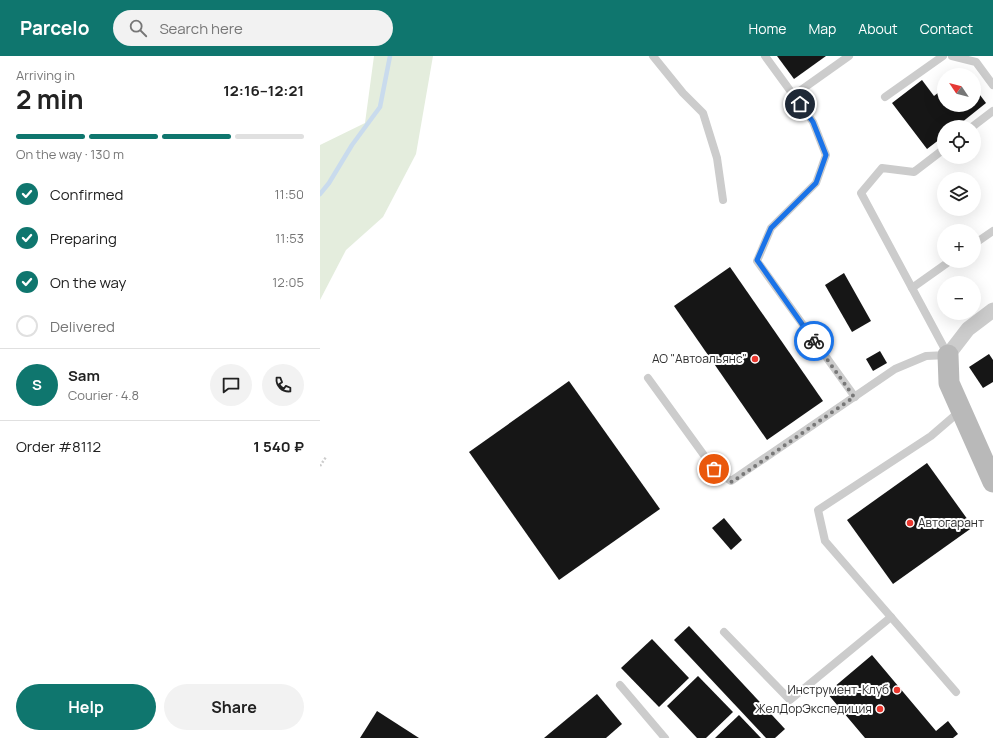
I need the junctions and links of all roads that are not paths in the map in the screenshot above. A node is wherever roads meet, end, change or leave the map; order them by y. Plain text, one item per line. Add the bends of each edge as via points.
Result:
1 (653, 56) edge
2 (765, 56) edge
3 (848, 56) edge
4 (943, 56) edge
5 (952, 56) edge
6 (993, 85) edge
7 (794, 95) junction
8 (885, 97) dead end
9 (993, 111) edge
10 (981, 120) edge
11 (937, 154) edge
12 (722, 200) dead end
13 (993, 231) edge
14 (981, 239) edge
15 (940, 268) edge
16 (912, 288) junction
17 (993, 310) edge
18 (948, 355) junction
19 (648, 378) dead end
20 (854, 397) junction
21 (960, 411) junction
22 (993, 482) edge
23 (891, 617) junction
24 (724, 632) dead end
25 (620, 685) dead end
26 (956, 692) dead end
27 (665, 738) edge

1 - 12 lane via 683,94 703,113 717,158
2 - 7 lane
3 - 7 lane
4 - 8 lane
5 - 6 lane via 976,62
7 - 20 lane via 813,122 826,155 816,183 771,228 757,260
9 - 10 lane
11 - 16 lane via 914,172 882,168 861,193
13 - 14 lane
15 - 16 lane
16 - 18 lane
17 - 18 street via 968,329
18 - 20 lane via 926,356 895,369
18 - 21 street via 949,383
19 - 20 lane via 714,469 732,482
21 - 22 street
21 - 23 lane via 931,436 818,510 825,541
23 - 24 lane via 790,700
23 - 26 lane
25 - 27 lane

